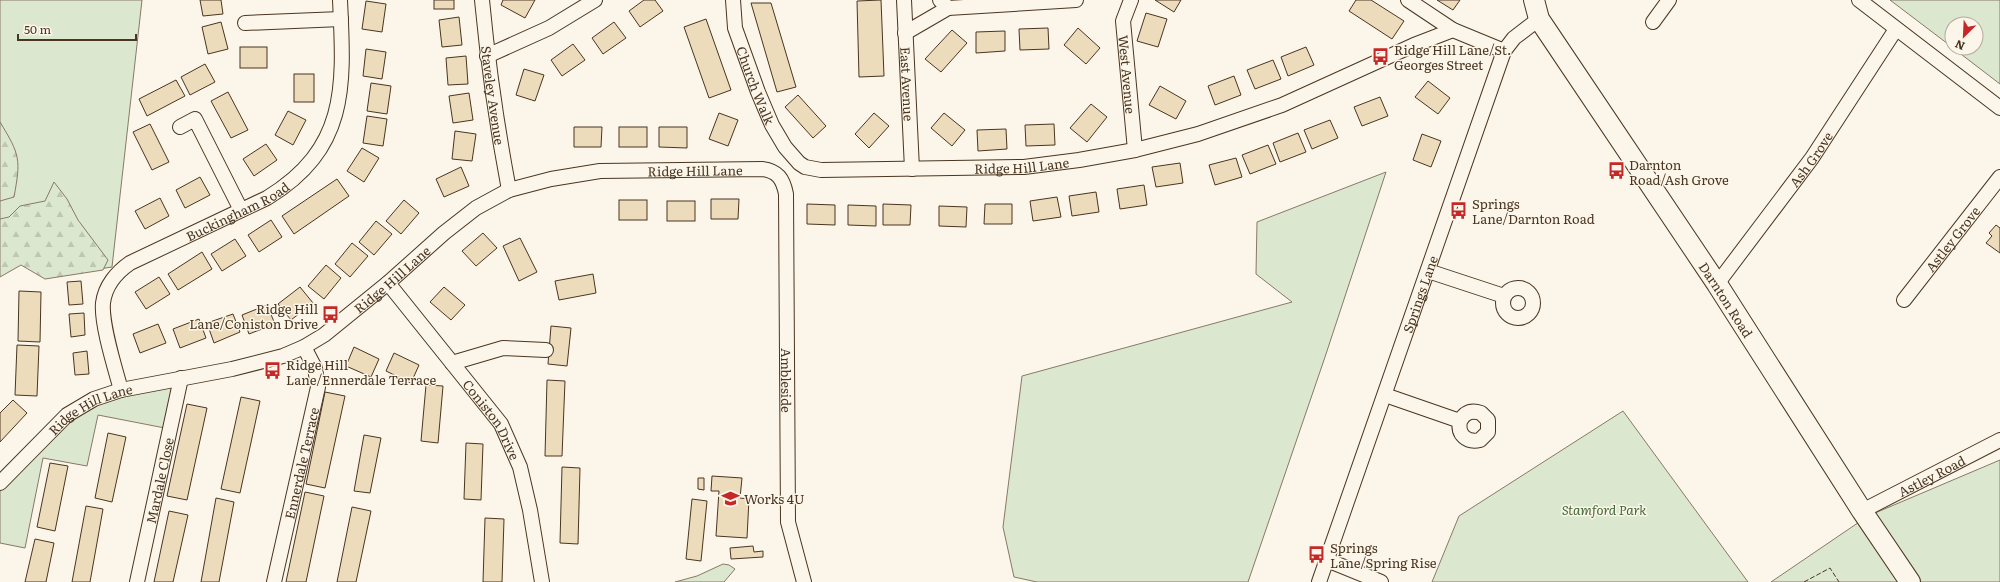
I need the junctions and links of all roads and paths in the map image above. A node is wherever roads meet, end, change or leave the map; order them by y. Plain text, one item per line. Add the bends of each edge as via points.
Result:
1 (340, 0) edge
2 (482, 0) edge
3 (595, 0) edge
4 (733, 0) edge
5 (904, 0) edge
6 (1076, 0) edge
7 (1131, 0) edge
8 (1408, 0) edge
9 (1534, 0) edge
10 (1669, 0) edge
11 (1859, 0) edge
12 (944, 4) edge
13 (341, 19) junction
14 (1539, 19) junction
15 (1653, 22) dead end
16 (244, 23) dead end
17 (1896, 29) junction
18 (1453, 30) junction
19 (905, 33) junction
20 (1504, 51) junction
21 (487, 56) junction
22 (2000, 108) edge
23 (180, 127) dead end
24 (1135, 150) junction
25 (799, 163) junction
26 (912, 169) junction
27 (2000, 177) edge
28 (781, 178) junction
29 (509, 190) junction
30 (241, 210) junction
31 (1428, 271) junction
32 (388, 283) junction
33 (1717, 284) junction
34 (1504, 296) dead end
35 (1904, 300) dead end
36 (304, 347) junction
37 (546, 350) dead end
38 (452, 363) junction
39 (181, 378) junction
40 (121, 390) junction
41 (1385, 395) junction
42 (1460, 421) dead end
43 (2000, 440) edge
44 (0, 483) edge
45 (1862, 511) junction
46 (1327, 560) junction
47 (136, 582) edge
48 (274, 582) edge
49 (542, 582) edge
50 (804, 582) edge
51 (1319, 582) edge
52 (1381, 582) edge
53 (1910, 582) edge

1 - 13 street, Buckingham Road
2 - 21 street, Staveley Avenue
3 - 21 street via 549,28
4 - 25 street, Church Walk via 735,28 758,92 772,125
5 - 19 street, East Avenue
6 - 12 street
7 - 24 street, West Avenue via 1123,21
8 - 18 street
9 - 14 street
10 - 15 street
11 - 17 street
12 - 19 street
13 - 16 street
13 - 30 street, Buckingham Road via 340,97 334,120 324,142 288,185
14 - 20 street, Springs Lane via 1514,38
14 - 33 street, Darnton Road
17 - 22 street
17 - 33 street, Ash Grove via 1812,158
18 - 20 street
18 - 24 street, Ridge Hill Lane via 1282,105 1198,134
19 - 26 street, East Avenue
20 - 31 street, Springs Lane
21 - 29 street, Staveley Avenue
23 - 30 street via 195,119
24 - 26 street, Ridge Hill Lane via 1024,167
25 - 26 street, Ridge Hill Lane via 821,170
25 - 28 street
27 - 35 street, Astley Grove
28 - 29 street, Ridge Hill Lane via 771,170 762,169 600,171 551,179
28 - 50 street, Ambleside via 786,194 788,522
29 - 32 street, Ridge Hill Lane via 471,212
30 - 40 street, Buckingham Road via 130,263 110,283 103,302 104,322
31 - 34 street
31 - 41 street, Springs Lane
32 - 36 street, Ridge Hill Lane via 324,335
32 - 38 street, Coniston Drive
33 - 45 street, Darnton Road
36 - 39 street, Ridge Hill Lane via 283,356
36 - 48 street, Ennerdale Terrace via 315,368 318,387
37 - 38 street via 503,348
38 - 49 street, Coniston Drive via 501,424 520,467
39 - 40 street, Ridge Hill Lane
39 - 47 street, Mardale Close
40 - 44 street, Ridge Hill Lane via 94,399 67,415
41 - 42 street
41 - 46 street, Springs Lane
43 - 45 street, Astley Road
45 - 53 street, Darnton Road
46 - 51 street, Springs Lane
46 - 52 street

